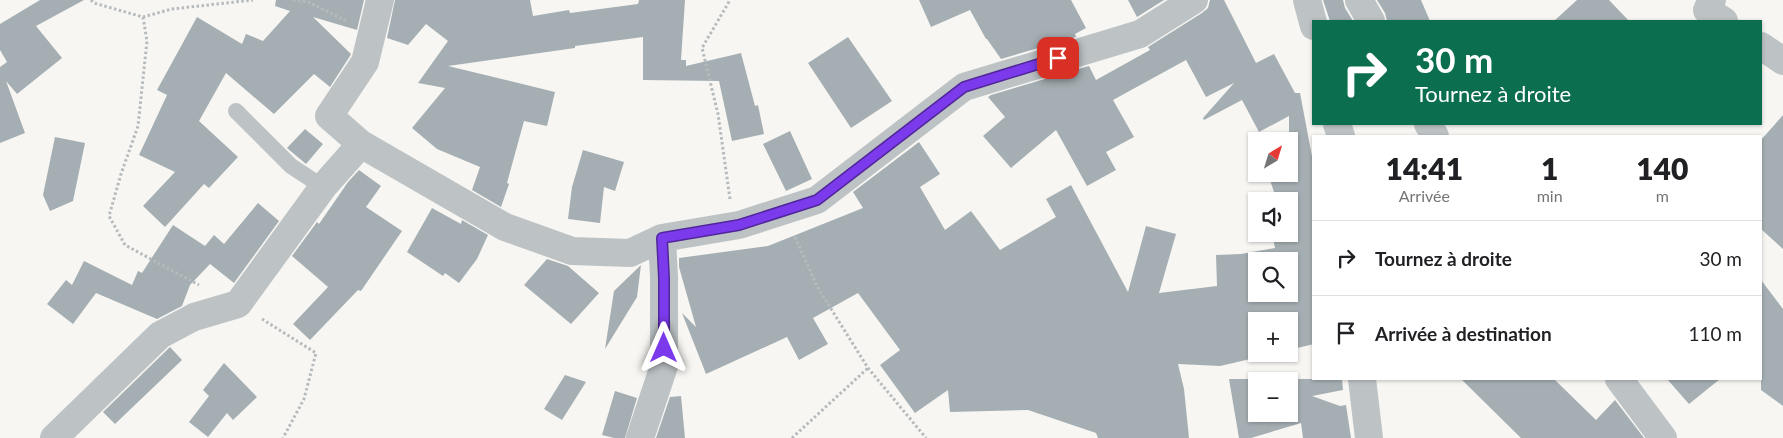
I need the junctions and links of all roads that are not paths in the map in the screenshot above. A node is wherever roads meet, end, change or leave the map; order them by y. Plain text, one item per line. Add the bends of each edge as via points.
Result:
1 (380, 0) edge
2 (1194, 0) edge
3 (1307, 0) edge
4 (1360, 0) edge
5 (1712, 0) edge
6 (1312, 20) edge
7 (1370, 20) edge
8 (1722, 20) edge
9 (1762, 47) edge
10 (1783, 61) edge
11 (236, 111) dead end
12 (361, 144) junction
13 (323, 187) junction
14 (662, 238) junction
15 (1362, 380) edge
16 (1620, 380) edge
17 (54, 438) edge
18 (640, 438) edge
19 (1369, 438) edge
20 (1663, 438) edge

1 - 12 street via 365,62 329,116
2 - 14 street via 1140,34 964,87 817,200 739,225
3 - 6 street
4 - 7 street
5 - 8 street via 1707,10
9 - 10 street
11 - 13 lane via 291,166
12 - 13 street
12 - 14 street via 505,227 572,251 630,253
13 - 17 street via 238,304 194,317 160,335
14 - 18 street via 664,366
15 - 19 street
16 - 20 street

